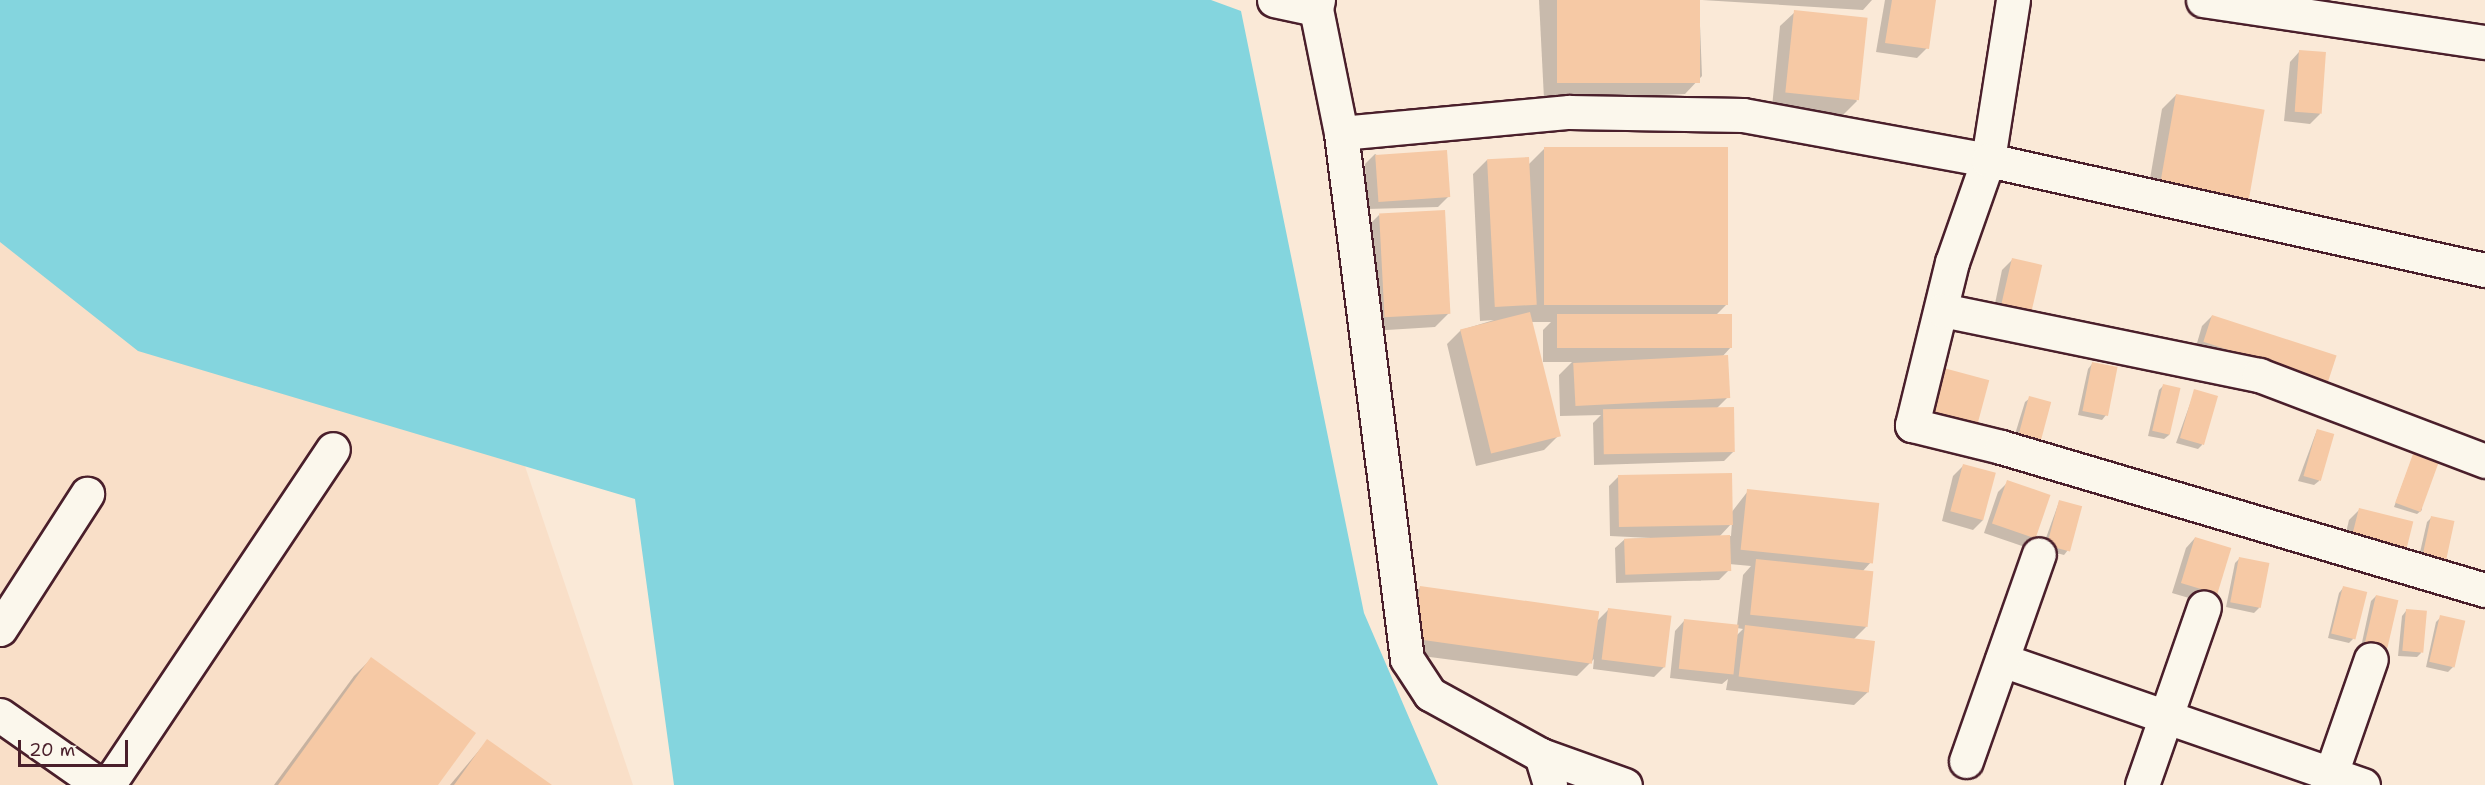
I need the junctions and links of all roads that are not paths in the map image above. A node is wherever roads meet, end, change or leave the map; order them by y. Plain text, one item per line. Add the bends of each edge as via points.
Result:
1 (1274, 0) edge
2 (2013, 0) edge
3 (2203, 0) edge
4 (1317, 5) edge
5 (2485, 42) edge
6 (1341, 133) junction
7 (1988, 160) junction
8 (2485, 270) edge
9 (1942, 310) junction
10 (333, 449) dead end
11 (2485, 461) edge
12 (87, 494) dead end
13 (2039, 554) dead end
14 (2485, 590) edge
15 (2204, 607) dead end
16 (0, 629) edge
17 (2371, 659) dead end
18 (2002, 660) junction
19 (0, 715) edge
20 (2165, 719) junction
21 (1966, 761) dead end
22 (1545, 770) edge
23 (2329, 780) edge
24 (100, 785) edge
25 (108, 785) edge
26 (1625, 785) edge
27 (2142, 785) edge
28 (2363, 785) edge

1 - 4 street
2 - 7 street
3 - 5 street
4 - 6 street
6 - 7 street via 1569,112 1743,115
6 - 22 street via 1407,659 1430,694
7 - 8 street
7 - 9 street via 1952,262
9 - 11 street via 2259,375
9 - 14 street via 1912,424
10 - 25 street
12 - 16 street
13 - 18 street
15 - 20 street
17 - 23 street
18 - 20 street
18 - 21 street
19 - 24 street
20 - 23 street
20 - 27 street
22 - 26 street
23 - 28 street

